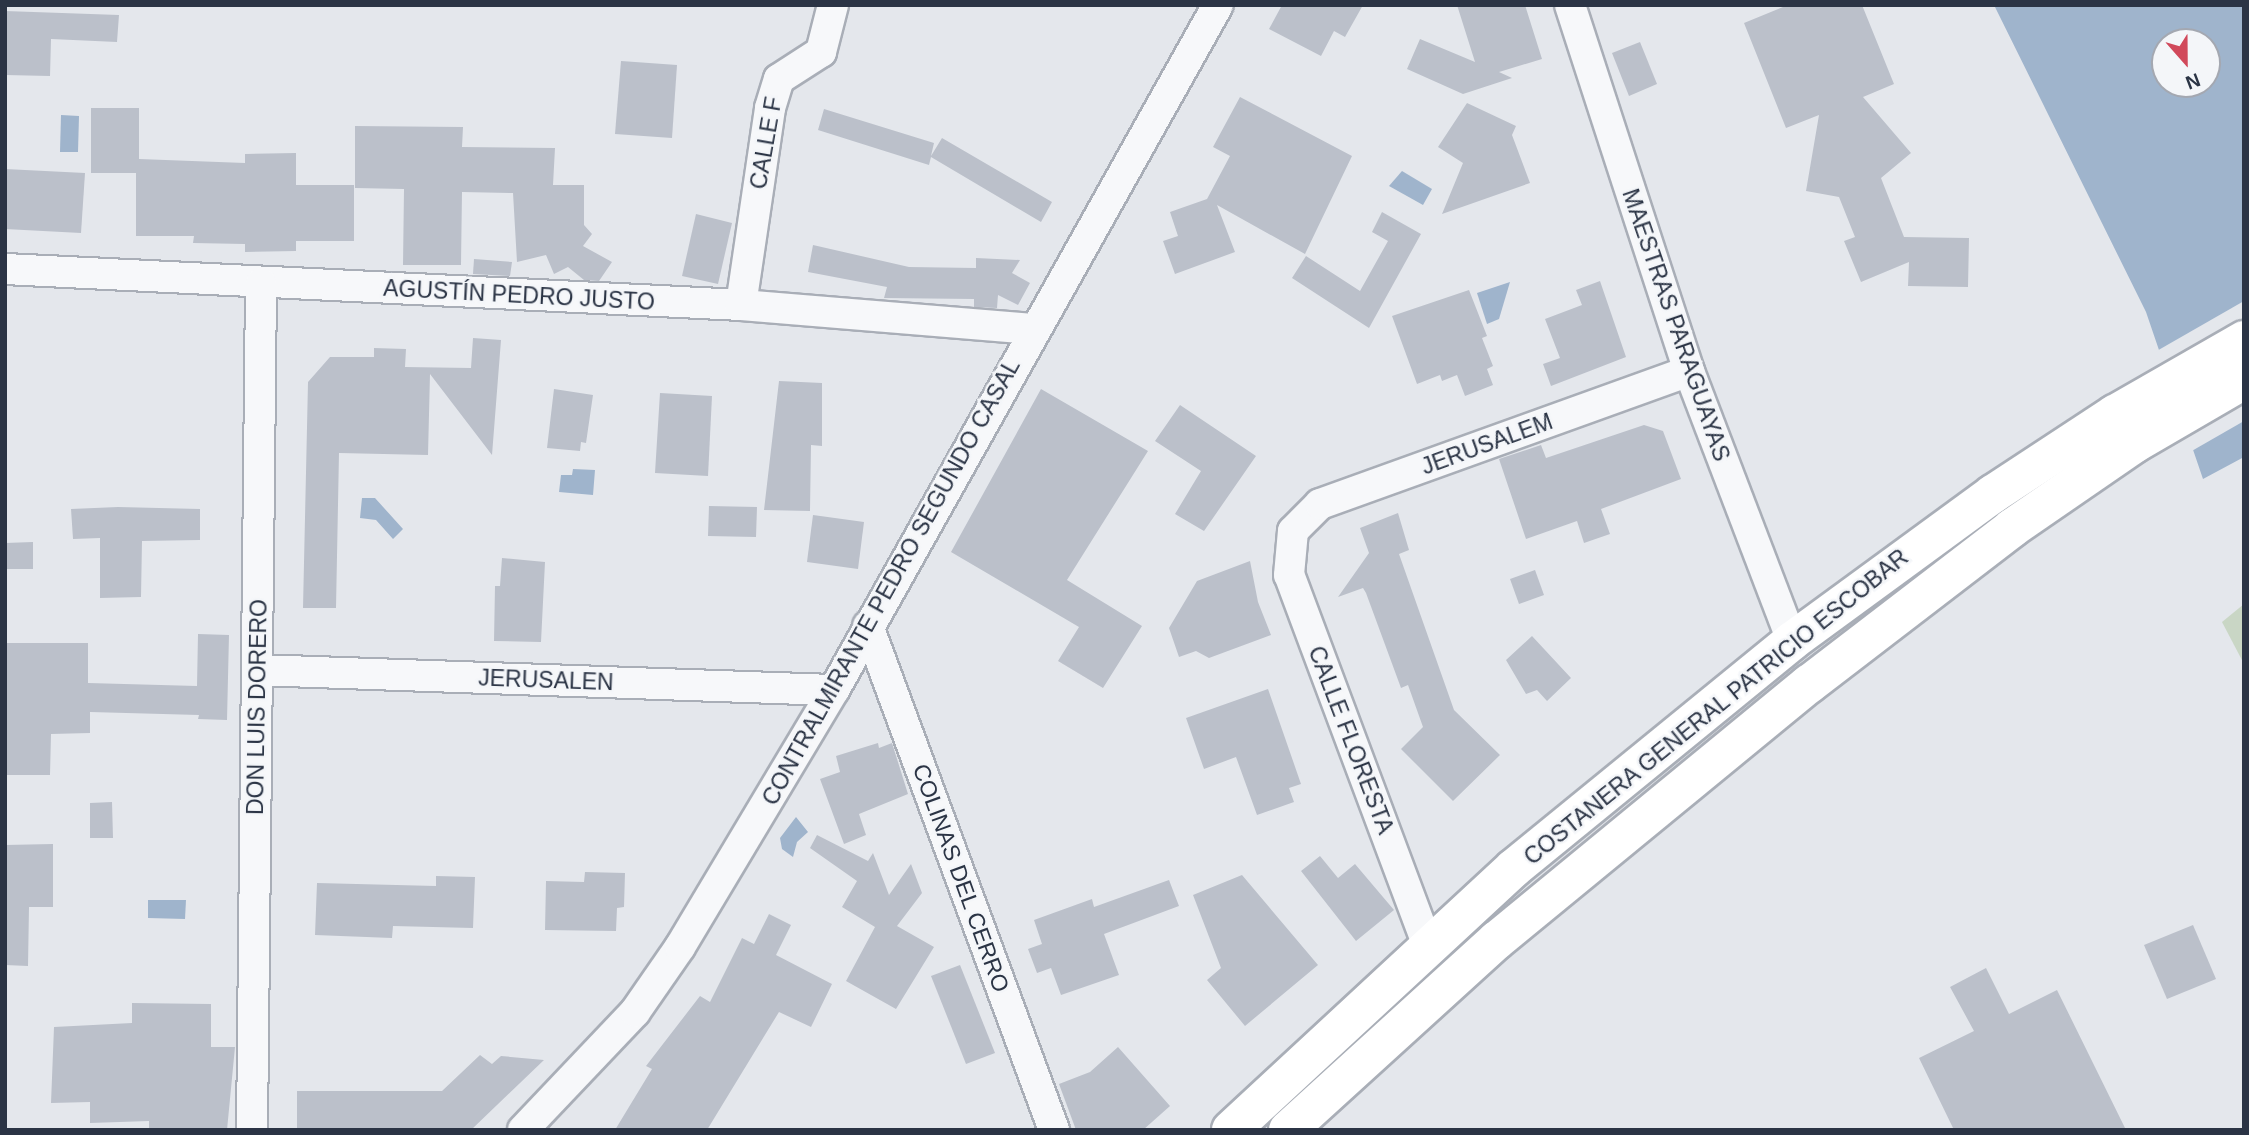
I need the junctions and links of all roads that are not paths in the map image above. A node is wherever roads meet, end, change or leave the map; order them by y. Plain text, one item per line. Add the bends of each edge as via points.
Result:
1 (833, 5) edge
2 (1218, 5) edge
3 (1570, 5) edge
4 (5, 269) edge
5 (261, 283) junction
6 (741, 305) junction
7 (1033, 329) junction
8 (2244, 341) edge
9 (1689, 371) junction
10 (2244, 380) edge
11 (2124, 429) junction
12 (1293, 531) joint
13 (868, 626) junction
14 (1792, 640) junction
15 (257, 670) junction
16 (834, 690) junction
17 (1428, 946) junction
18 (1242, 1124) edge
19 (252, 1130) edge
20 (523, 1130) edge
21 (1054, 1130) edge
22 (1288, 1130) edge

1 - 6 street, CALLE F via 821,52 779,79
2 - 7 street, CONTRALMIRANTE PEDRO SEGUNDO CASAL
3 - 9 street, MAESTRAS PARAGUAYAS
4 - 5 street, AGUSTÍN PEDRO JUSTO
5 - 6 street, AGUSTÍN PEDRO JUSTO
5 - 15 street, DON LUIS DORERO
6 - 7 street, AGUSTÍN PEDRO JUSTO
7 - 13 street, CONTRALMIRANTE PEDRO SEGUNDO CASAL
8 - 11 highway, COSTANERA GENERAL PATRICIO ESCOBAR
9 - 12 street, JERUSALEM via 1320,504
9 - 14 street, MAESTRAS PARAGUAYAS
10 - 11 highway, COSTANERA GENERAL PATRICIO ESCOBAR
11 - 14 highway, COSTANERA GENERAL PATRICIO ESCOBAR via 1907,554
11 - 22 highway, COSTANERA GENERAL PATRICIO ESCOBAR via 2012,528 1809,684 1497,940
12 - 17 street, CALLE FLORESTA via 1289,575
13 - 16 street, CONTRALMIRANTE PEDRO SEGUNDO CASAL
13 - 21 street, COLINAS DEL CERRO
14 - 17 highway, COSTANERA GENERAL PATRICIO ESCOBAR via 1514,868
15 - 16 street, JERUSALEN
15 - 19 street, DON LUIS DORERO
16 - 20 street, CONTRALMIRANTE PEDRO SEGUNDO CASAL via 680,947 635,1012
17 - 18 highway, COSTANERA GENERAL PATRICIO ESCOBAR

